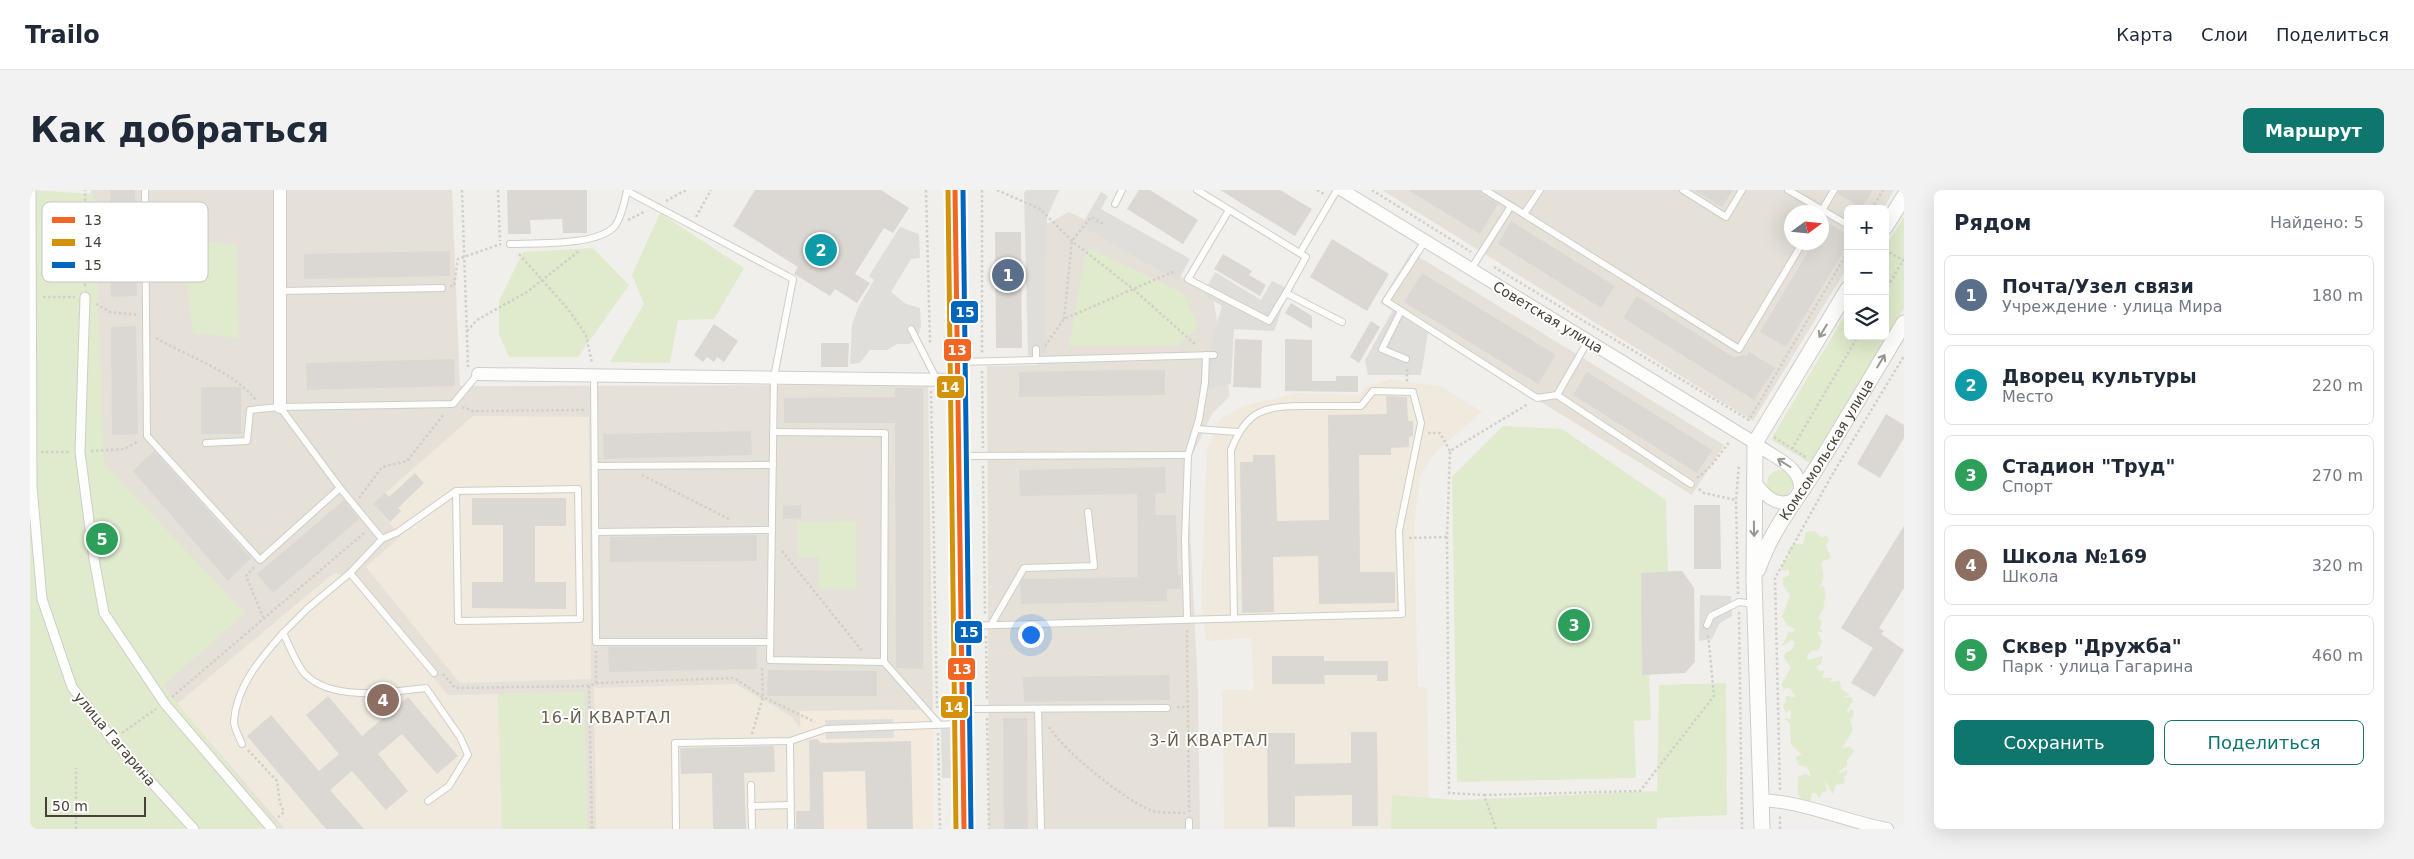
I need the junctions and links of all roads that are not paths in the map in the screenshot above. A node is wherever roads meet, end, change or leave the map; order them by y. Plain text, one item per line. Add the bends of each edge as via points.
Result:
1 (31, 190) edge
2 (280, 190) edge
3 (955, 190) edge
4 (1122, 190) edge
5 (1197, 190) edge
6 (1337, 190) edge
7 (1342, 190) edge
8 (1485, 190) edge
9 (1540, 190) edge
10 (1683, 190) edge
11 (1742, 190) edge
12 (1788, 190) edge
13 (1834, 190) edge
14 (627, 191) edge
15 (1904, 197) edge
16 (1115, 204) dead end
17 (1811, 205) edge
18 (1826, 205) edge
19 (1510, 206) junction
20 (1229, 210) junction
21 (1524, 214) junction
22 (1829, 216) edge
23 (1889, 221) edge
24 (1844, 223) edge
25 (1425, 241) junction
26 (510, 244) road end
27 (1798, 250) edge
28 (1300, 254) junction
29 (1471, 270) junction
30 (146, 282) edge
31 (442, 288) road end
32 (281, 291) junction
33 (1286, 293) junction
34 (1844, 295) edge
35 (31, 297) edge
36 (85, 297) road end
37 (1401, 311) junction
38 (1342, 322) dead end
39 (1904, 323) edge
40 (911, 329) dead end
41 (1588, 341) junction
42 (1036, 349) road end
43 (1406, 359) road end
44 (1036, 360) junction
45 (958, 362) junction
46 (478, 374) joint
47 (594, 375) junction
48 (933, 375) junction
49 (774, 378) junction
50 (958, 380) junction
51 (1557, 395) junction
52 (280, 407) junction
53 (1196, 429) junction
54 (773, 432) junction
55 (1238, 432) junction
56 (206, 443) dead end
57 (1755, 443) junction
58 (1188, 455) junction
59 (959, 456) junction
60 (773, 465) junction
61 (595, 466) junction
62 (1753, 480) junction
63 (1691, 484) road end
64 (340, 488) junction
65 (456, 491) junction
66 (1797, 495) junction
67 (1088, 512) dead end
68 (772, 530) junction
69 (595, 532) junction
70 (382, 539) junction
71 (350, 573) junction
72 (1754, 580) junction
73 (1755, 604) junction
74 (1234, 617) junction
75 (1187, 618) junction
76 (988, 625) junction
77 (1707, 625) road end
78 (961, 626) junction
79 (283, 633) junction
80 (770, 642) junction
81 (884, 662) junction
82 (434, 673) dead end
83 (1167, 708) dead end
84 (1038, 710) junction
85 (962, 717) junction
86 (938, 723) junction
87 (790, 741) junction
88 (242, 744) road end
89 (751, 785) dead end
90 (1762, 800) junction
91 (428, 802) dead end
92 (791, 805) junction
93 (752, 806) junction
94 (1189, 821) dead end
95 (1860, 826) edge
96 (752, 827) dead end
97 (194, 829) edge
98 (272, 829) edge
99 (676, 829) edge
100 (791, 829) edge
101 (964, 829) edge
102 (1041, 829) edge
103 (1189, 829) edge
104 (1762, 829) edge
105 (1887, 829) edge

1 - 35 street, улица Гагарина
2 - 32 street
3 - 45 street
4 - 16 lane
5 - 20 lane
6 - 28 lane
7 - 25 street, Советская улица
8 - 19 lane
9 - 21 lane
10 - 11 lane via 1726,218
12 - 17 lane
13 - 18 lane
14 - 26 lane via 615,226 603,236
14 - 49 lane via 793,279
15 - 23 street
19 - 21 lane
19 - 29 lane
20 - 28 lane
20 - 33 lane via 1188,279 1268,321
21 - 27 lane via 1739,349
22 - 24 lane
25 - 29 street, Советская улица
25 - 37 lane via 1386,301
28 - 33 lane via 1306,257
29 - 41 street, Советская улица
30 - 64 lane via 147,436 260,560
31 - 32 lane
32 - 52 street
33 - 38 lane
34 -> 57 street, Комсомольская улица
35 - 97 street, улица Гагарина via 32,487 42,599 72,686 112,739
36 - 98 street via 80,452 104,613 165,704
37 - 43 lane via 1382,349
37 - 51 lane via 1537,398
66 -> 39 street, Комсомольская улица via 1818,466
40 - 48 lane
41 - 51 lane
41 - 57 street, Советская улица
42 - 44 lane
44 - 45 lane
44 - 53 lane via 1210,355
45 - 50 street
46 - 47 street
46 - 52 lane via 452,404
47 - 49 street
47 - 61 lane
48 - 49 street
48 - 50 street
49 - 54 lane
50 - 59 street
51 - 63 lane
52 - 56 lane via 250,410 247,441
52 - 64 lane
53 - 55 lane
53 - 58 lane
54 - 60 lane
54 - 81 lane via 885,433
55 - 74 lane via 1231,450
55 - 74 lane via 1255,415 1273,406 1361,406 1373,391 1413,392 1421,423 1400,538 1402,614
57 - 62 street, Комсомольская улица
66 -> 57 street, Советская улица via 1801,482 1795,470
58 - 59 lane
58 - 75 lane
59 - 78 street
60 - 61 lane
60 - 68 lane
61 - 69 lane
62 - 66 street via 1775,502 1790,502
62 -> 72 street, Комсомольская улица
64 - 70 lane
65 - 65 lane via 578,489 580,620 458,621
65 - 70 lane via 398,532
66 - 72 street, Комсомольская улица via 1765,549
67 - 76 lane via 1094,566 1024,568
68 - 69 lane
68 - 80 lane
69 - 80 lane via 596,642
70 - 71 lane
71 - 79 lane
71 - 82 lane
72 - 73 street, Комсомольская улица
73 - 77 lane via 1739,602 1711,616
73 - 90 street, Комсомольская улица
74 - 75 lane
75 - 76 lane
76 - 78 lane
78 - 85 street
79 - 88 lane via 255,664 239,702 234,724
79 - 91 lane via 305,674 332,690 378,693 426,688 460,737 468,755 449,786
80 - 81 lane via 770,660
81 - 86 lane
83 - 84 lane
84 - 85 lane via 987,709
84 - 102 lane
85 - 86 lane
85 - 101 street
86 - 87 lane via 826,729
87 - 92 lane
87 - 99 lane via 675,743
89 - 93 lane
90 - 95 street via 1780,801
90 - 104 street, Комсомольская улица
92 - 93 lane
92 - 100 lane
93 - 96 lane
94 - 103 lane
95 - 105 street

